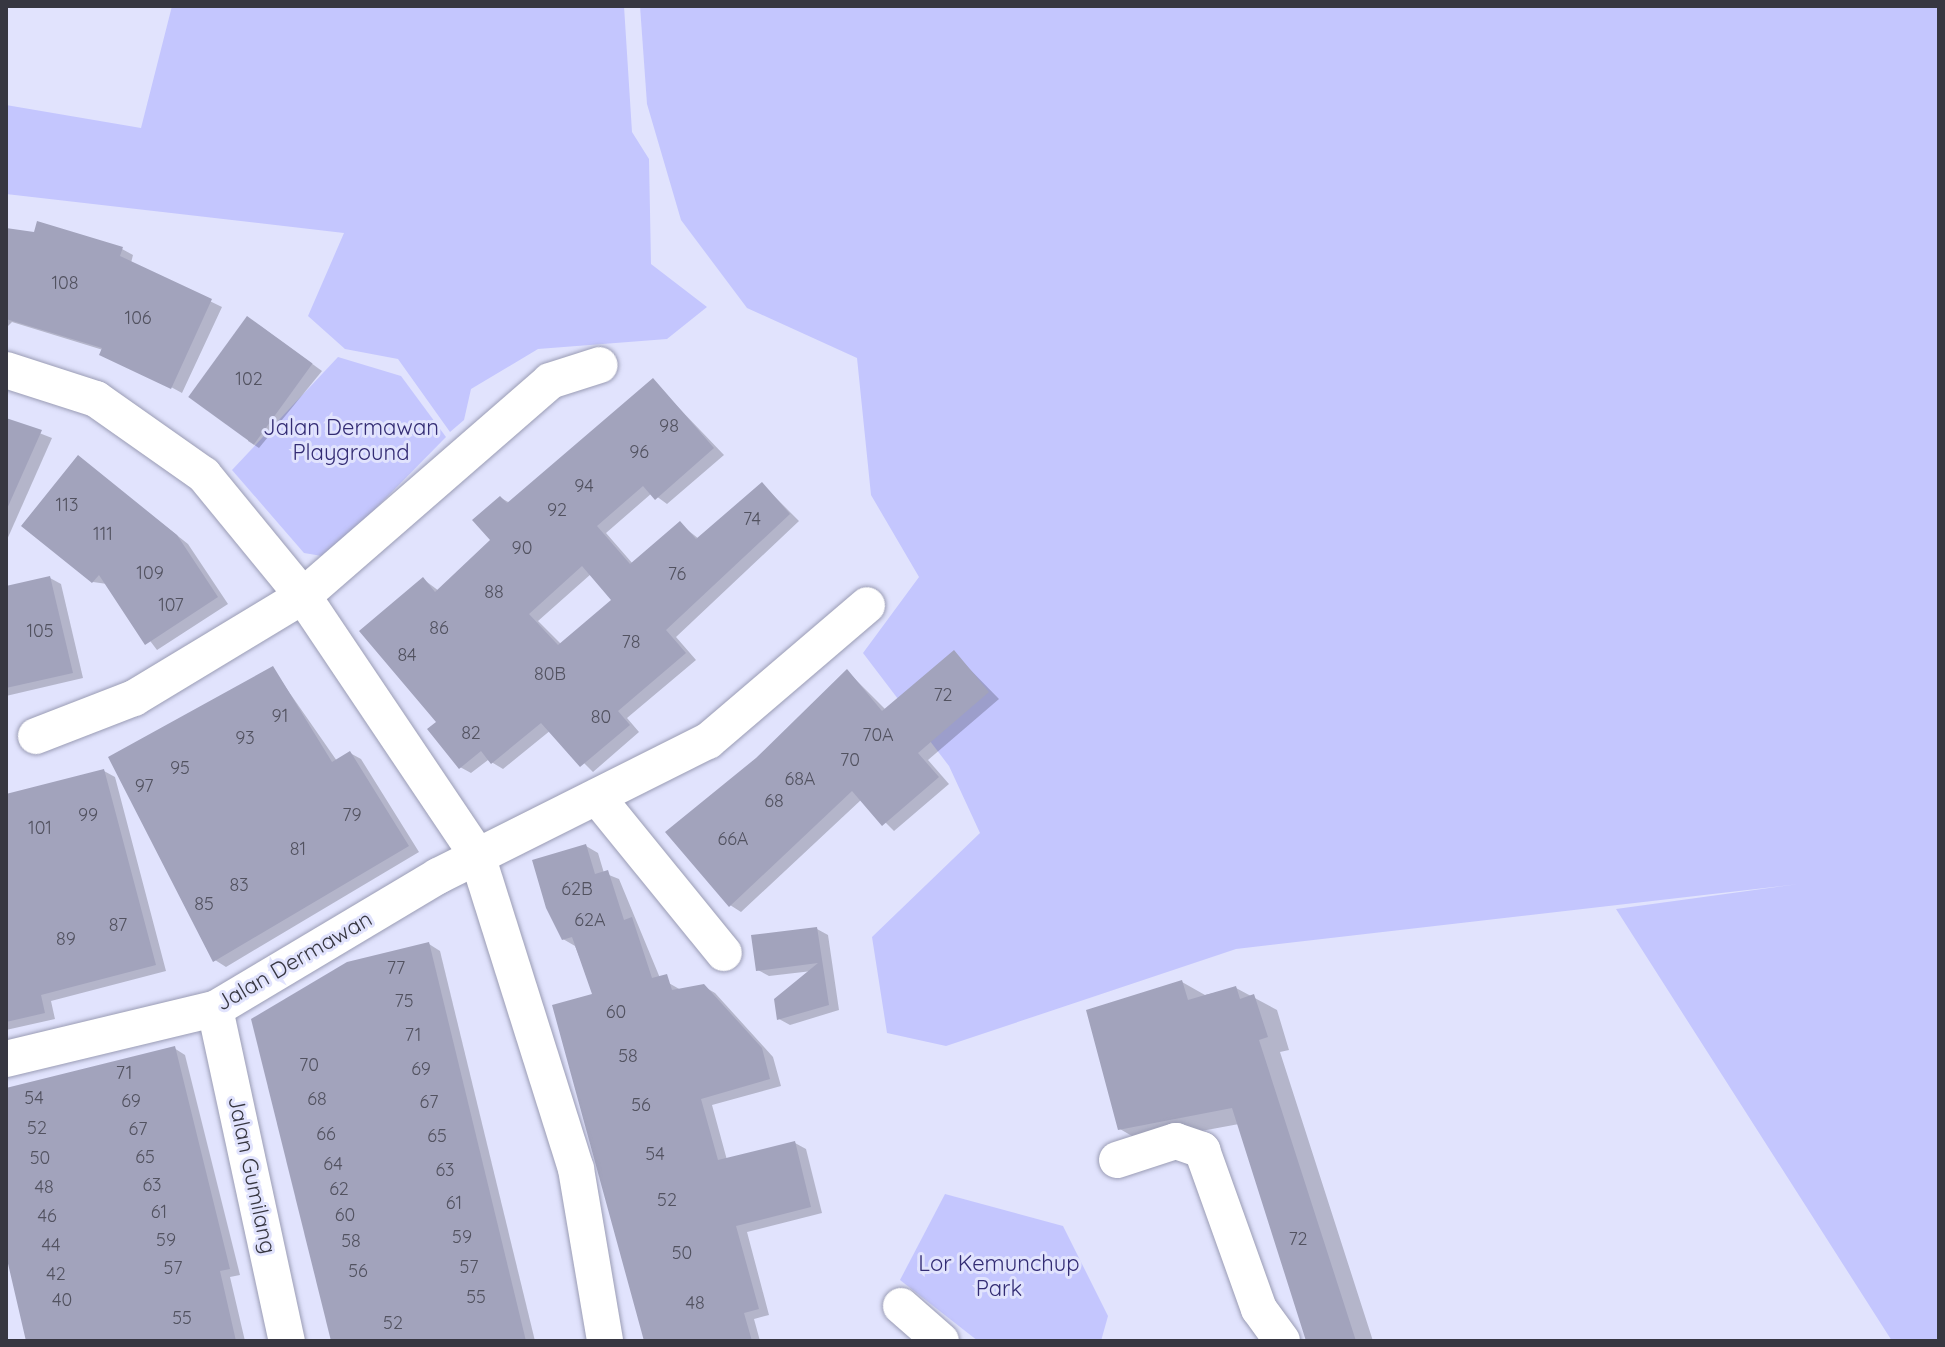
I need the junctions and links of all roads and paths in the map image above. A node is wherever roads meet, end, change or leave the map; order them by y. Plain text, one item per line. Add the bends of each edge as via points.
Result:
1 (600, 365) dead end
2 (6, 370) edge
3 (303, 596) junction
4 (867, 605) dead end
5 (36, 736) dead end
6 (597, 797) junction
7 (477, 855) junction
8 (724, 953) dead end
9 (215, 1009) junction
10 (6, 1059) edge
11 (1117, 1160) dead end
12 (901, 1306) dead end
13 (287, 1341) edge
14 (605, 1341) edge
15 (941, 1341) edge
16 (1282, 1341) edge

1 - 3 street via 550,381
2 - 3 street via 96,399 149,431 204,475
3 - 5 street via 134,698
3 - 7 street
4 - 6 street, Jalan Dermawan via 708,741
6 - 7 street, Jalan Dermawan
6 - 8 street
7 - 9 street, Jalan Dermawan
7 - 14 street via 576,1169
9 - 10 street, Jalan Dermawan
9 - 13 street, Jalan Gumilang
11 - 16 street via 1176,1141 1202,1150 1259,1309
12 - 15 street

